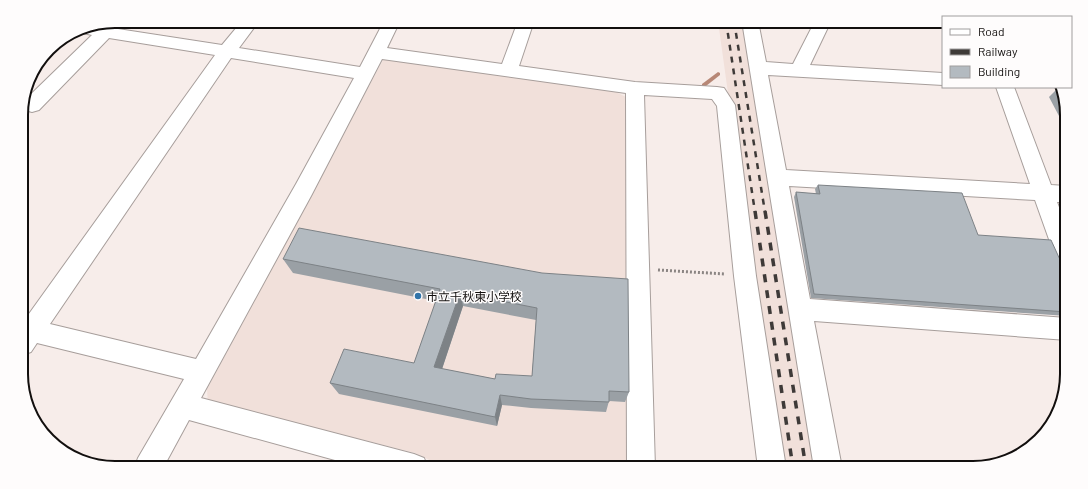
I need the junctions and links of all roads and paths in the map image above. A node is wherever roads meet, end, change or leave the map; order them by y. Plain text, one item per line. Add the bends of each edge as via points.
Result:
1 (109, 28) edge
2 (120, 28) edge
3 (245, 28) edge
4 (388, 28) edge
5 (523, 28) edge
6 (751, 28) edge
7 (820, 28) edge
8 (227, 51) junction
9 (376, 52) junction
10 (758, 68) junction
11 (799, 70) junction
12 (508, 71) junction
13 (366, 74) junction
14 (942, 79) edge
15 (635, 88) junction
16 (1006, 88) edge
17 (29, 104) edge
18 (777, 177) junction
19 (1043, 193) junction
20 (1060, 194) edge
21 (1060, 240) edge
22 (638, 269) junction
23 (745, 276) junction
24 (800, 309) junction
25 (1060, 328) edge
26 (28, 330) edge
27 (28, 335) edge
28 (202, 372) junction
29 (182, 406) junction
30 (152, 461) edge
31 (386, 461) edge
32 (641, 461) edge
33 (771, 461) edge
34 (827, 461) edge

1 - 17 street
2 - 8 street
3 - 8 street
4 - 9 street
5 - 12 street
6 - 10 street
7 - 11 street
8 - 13 street
8 - 26 street
9 - 12 street
9 - 13 street
10 - 11 street
10 - 18 street
11 - 14 street
12 - 15 street
13 - 28 street
15 - 22 street
15 - 23 street via 717,94 726,106
16 - 19 street
18 - 19 street
18 - 24 street
19 - 20 street
19 - 21 street
22 - 23 path
22 - 32 street
23 - 33 street
24 - 25 street
24 - 34 street
27 - 28 street
28 - 29 street
29 - 30 street
29 - 31 street

